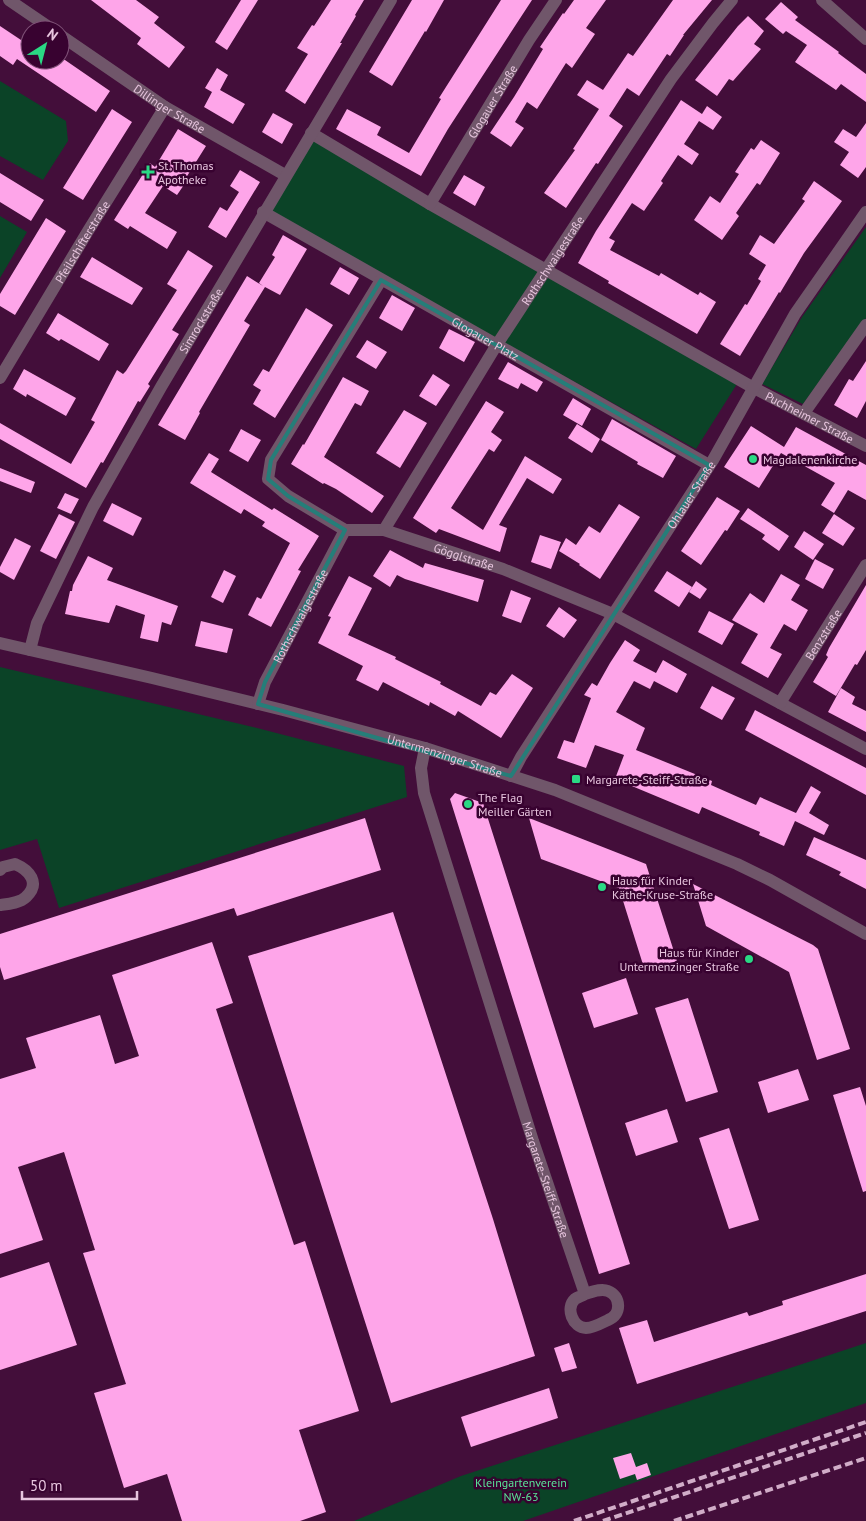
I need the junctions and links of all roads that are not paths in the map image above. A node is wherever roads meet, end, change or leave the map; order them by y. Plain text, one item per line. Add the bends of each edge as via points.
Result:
1 (9, 0) edge
2 (390, 0) edge
3 (556, 0) edge
4 (732, 0) edge
5 (822, 0) edge
6 (38, 20) edge
7 (866, 39) edge
8 (70, 42) edge
9 (165, 107) junction
10 (311, 133) junction
11 (285, 175) junction
12 (430, 204) junction
13 (263, 212) junction
14 (866, 212) edge
15 (547, 269) junction
16 (381, 280) junction
17 (866, 325) edge
18 (496, 346) junction
19 (0, 378) edge
20 (752, 387) junction
21 (804, 413) junction
22 (866, 446) edge
23 (709, 465) junction
24 (345, 530) junction
25 (384, 530) junction
26 (866, 565) edge
27 (613, 614) junction
28 (0, 643) edge
29 (30, 650) junction
30 (780, 703) junction
31 (258, 704) junction
32 (425, 748) junction
33 (866, 749) edge
34 (511, 776) junction
35 (0, 870) edge
36 (0, 906) edge
37 (866, 934) edge
38 (585, 1294) dead end

1 - 6 street
2 - 10 street, Simrockstraße
3 - 12 street, Glogauer Straße
4 - 15 street, Rothschwaigestraße via 671,79
5 - 7 street
8 - 9 street, Dillinger Straße
9 - 11 street, Dillinger Straße
9 - 19 street, Pfeilschifterstraße
10 - 11 street, Simrockstraße
10 - 12 street
11 - 13 street, Simrockstraße
12 - 15 street
13 - 16 street, Glogauer Platz
13 - 29 street, Simrockstraße via 93,507 37,623
14 - 20 street, Ohlauer Straße via 795,314
15 - 18 street, Rothschwaigestraße
15 - 20 street
16 - 18 street, Glogauer Platz
16 - 24 street via 271,460 268,479 288,496
17 - 21 street
18 - 23 street, Glogauer Platz
18 - 25 street, Rothschwaigestraße
20 - 21 street, Puchheimer Straße
20 - 23 street, Ohlauer Straße
21 - 22 street, Puchheimer Straße
23 - 27 street, Ohlauer Straße
24 - 25 street, Gögglstraße
24 - 31 street, Rothschwaigestraße via 265,682
25 - 27 street, Gögglstraße via 503,569
26 - 30 street, Benzstraße
27 - 30 street, Gögglstraße
27 - 34 street, Ohlauer Straße
28 - 29 street, Untermenzinger Straße
29 - 31 street, Untermenzinger Straße
30 - 33 street, Gögglstraße
31 - 32 street, Untermenzinger Straße
32 - 34 street, Untermenzinger Straße
32 - 38 street, Margarete-Steiff-Straße via 421,768 424,793 530,1132
34 - 37 street, Untermenzinger Straße via 555,790 737,864
35 - 36 street via 15,864 24,868 31,875 33,887 26,898

